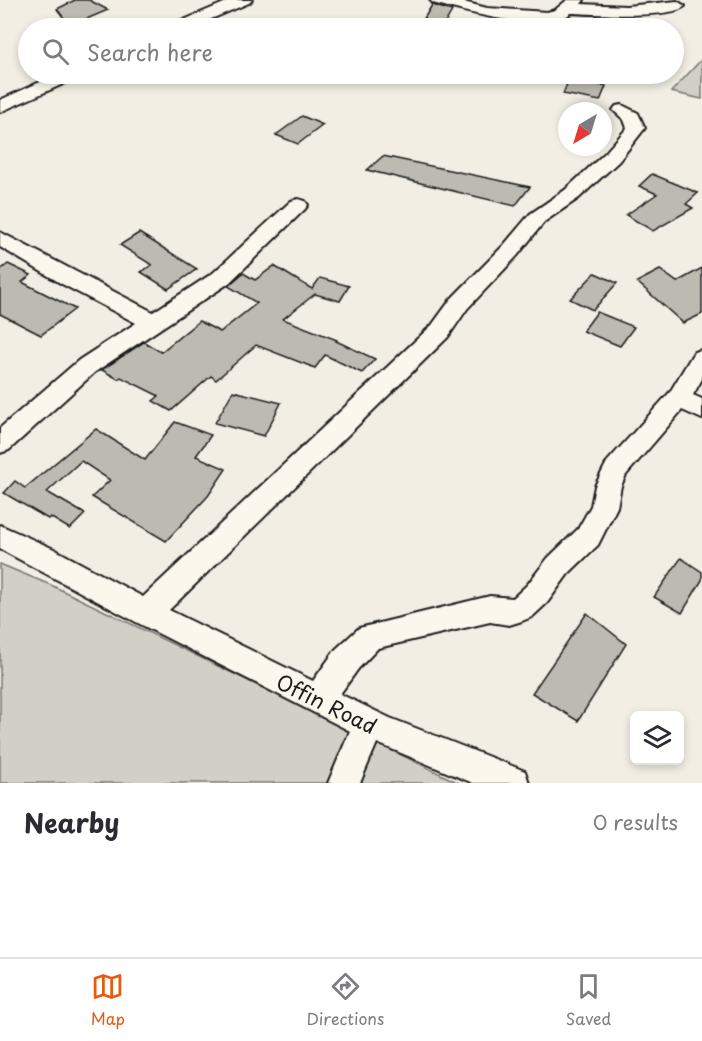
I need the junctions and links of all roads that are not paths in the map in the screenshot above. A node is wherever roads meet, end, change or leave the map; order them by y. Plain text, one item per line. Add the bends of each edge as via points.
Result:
1 (244, 0) edge
2 (438, 0) edge
3 (573, 4) edge
4 (677, 6) dead end
5 (202, 18) edge
6 (49, 84) edge
7 (0, 107) edge
8 (622, 110) dead end
9 (298, 205) dead end
10 (0, 238) edge
11 (153, 322) junction
12 (702, 358) edge
13 (690, 404) edge
14 (0, 442) edge
15 (0, 536) edge
16 (146, 613) junction
17 (318, 699) junction
18 (369, 724) junction
19 (344, 783) edge
20 (513, 783) edge

1 - 5 street
2 - 3 street via 494,14 548,17 561,14
3 - 4 street via 626,11
6 - 7 street
8 - 16 street via 632,117 636,128 612,157 572,194 537,218 459,304 440,331
9 - 11 street via 221,278
10 - 11 street
11 - 14 street via 87,366
12 - 13 street
13 - 17 street via 616,469 604,507 588,537 522,608 509,612 490,609 369,637 347,659
15 - 16 street, Offin Road
16 - 17 street, Offin Road
17 - 18 street, Offin Road
18 - 19 street
18 - 20 street, Offin Road

